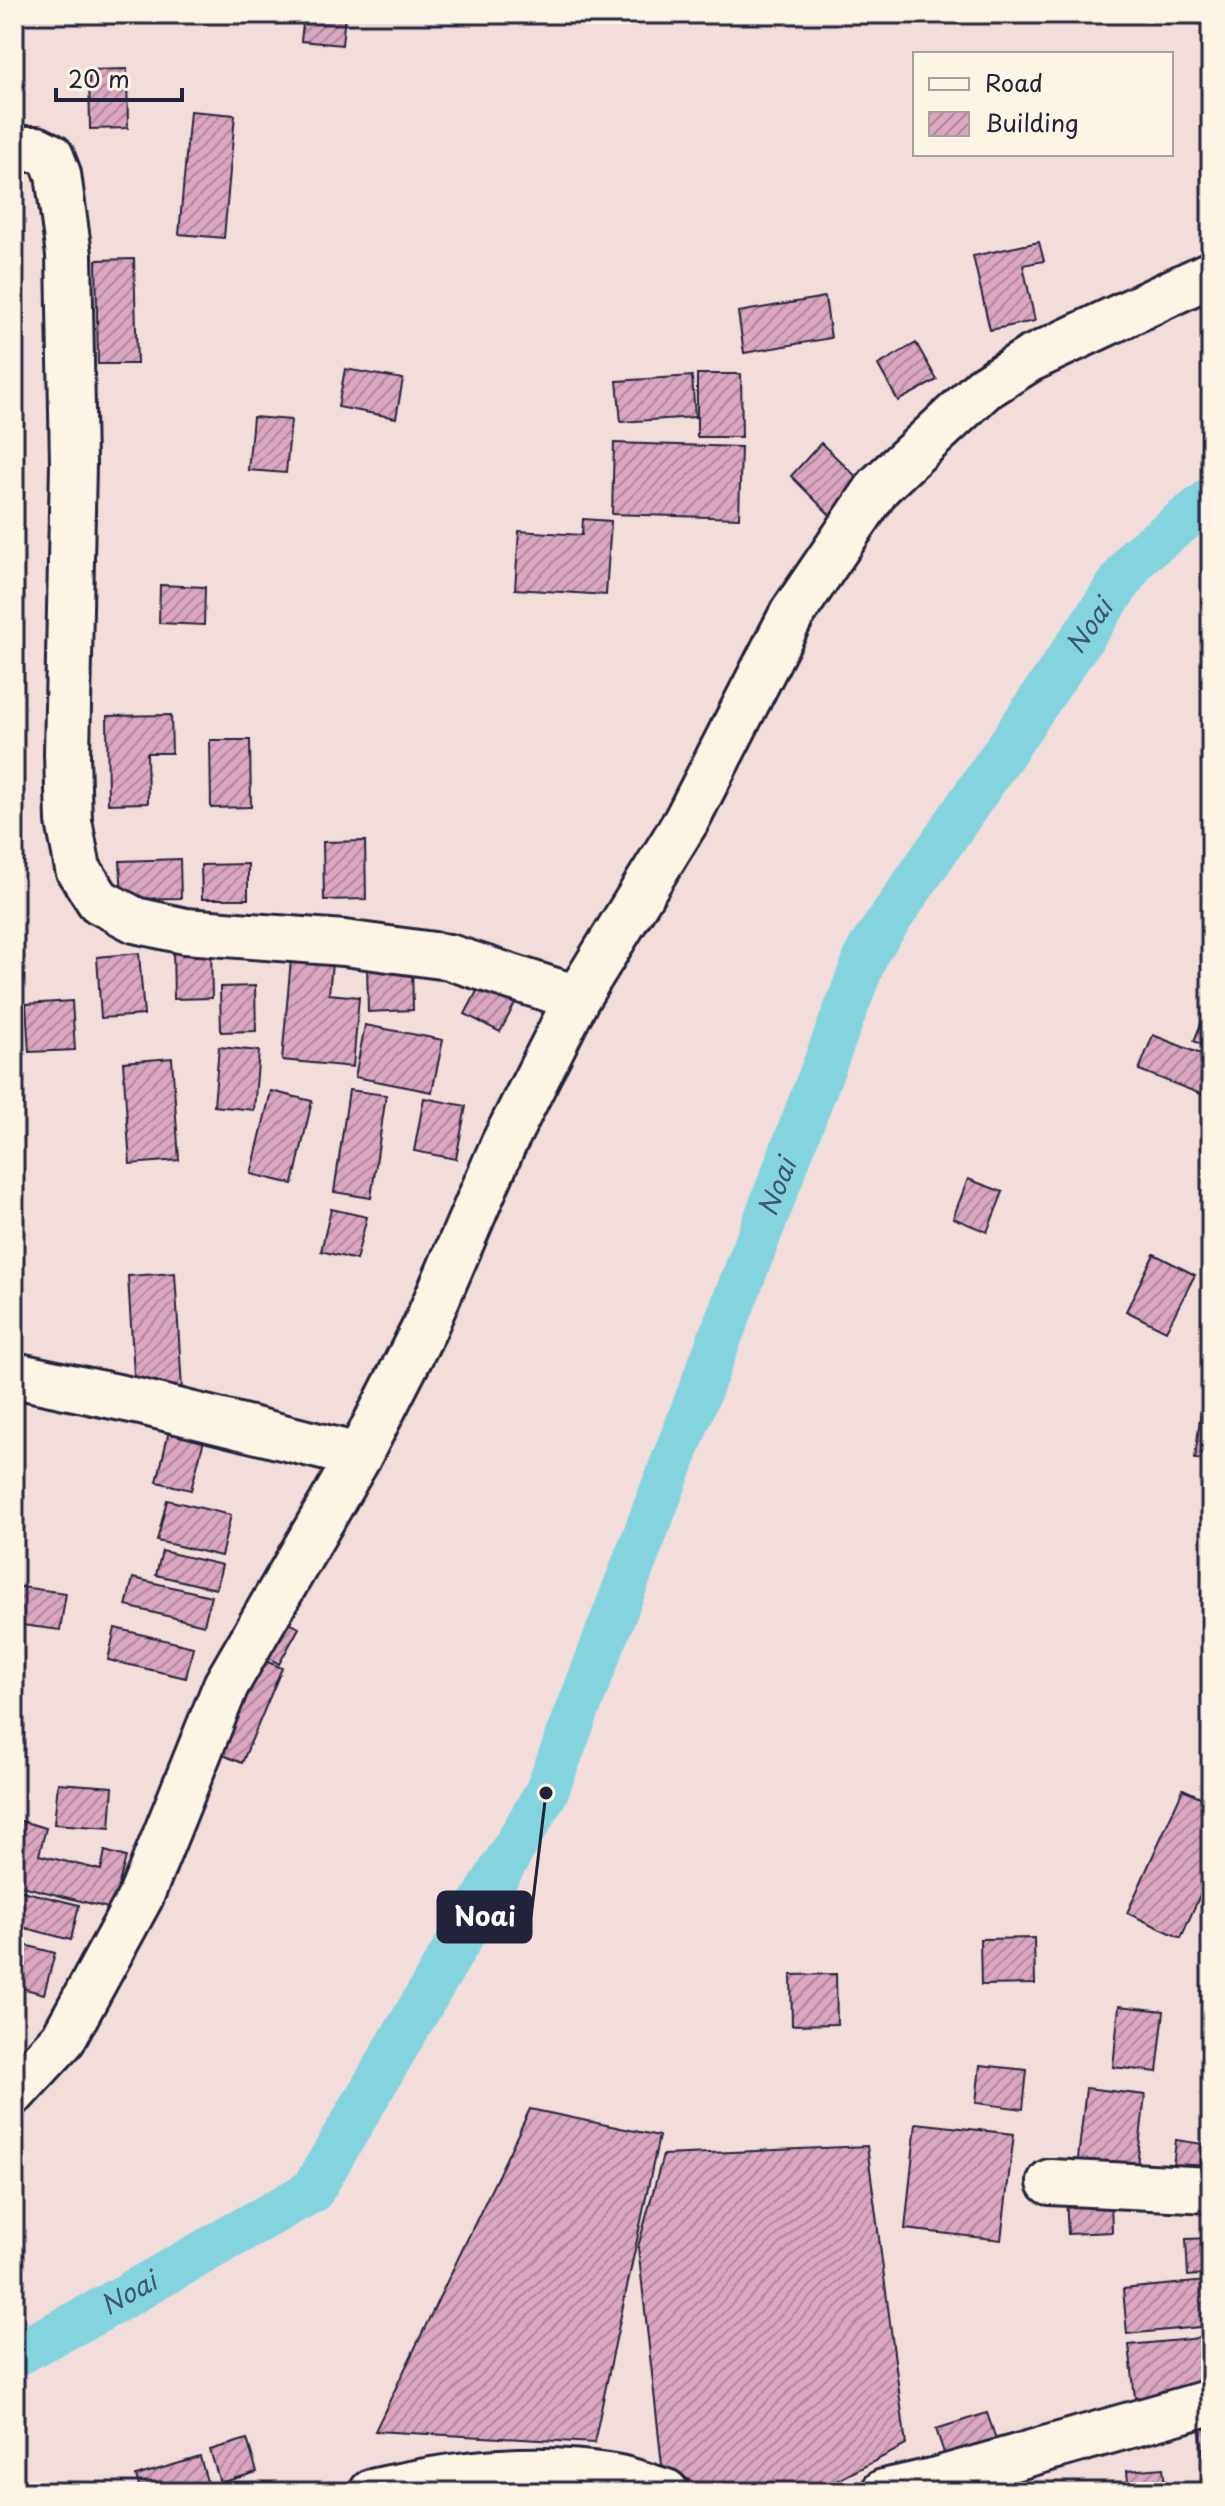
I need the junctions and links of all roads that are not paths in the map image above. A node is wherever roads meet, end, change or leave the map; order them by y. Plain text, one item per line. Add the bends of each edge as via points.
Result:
1 (14, 149) edge
2 (1211, 274) edge
3 (577, 998) junction
4 (14, 1375) edge
5 (359, 1456) junction
6 (14, 2092) edge
7 (1050, 2182) dead end
8 (1211, 2190) edge
9 (1211, 2402) edge
10 (372, 2492) edge
11 (666, 2492) edge
12 (884, 2492) edge

1 - 3 street via 37,149 51,156 69,255 69,821 78,869 99,901 135,920 185,931 449,957
2 - 3 street via 1030,359 984,388 879,486 792,614 686,821
3 - 5 street via 503,1145 424,1329
4 - 5 street
5 - 6 street via 226,1685 127,1922 63,2039
7 - 8 street
9 - 12 street
10 - 11 street via 495,2471 559,2470 615,2477

